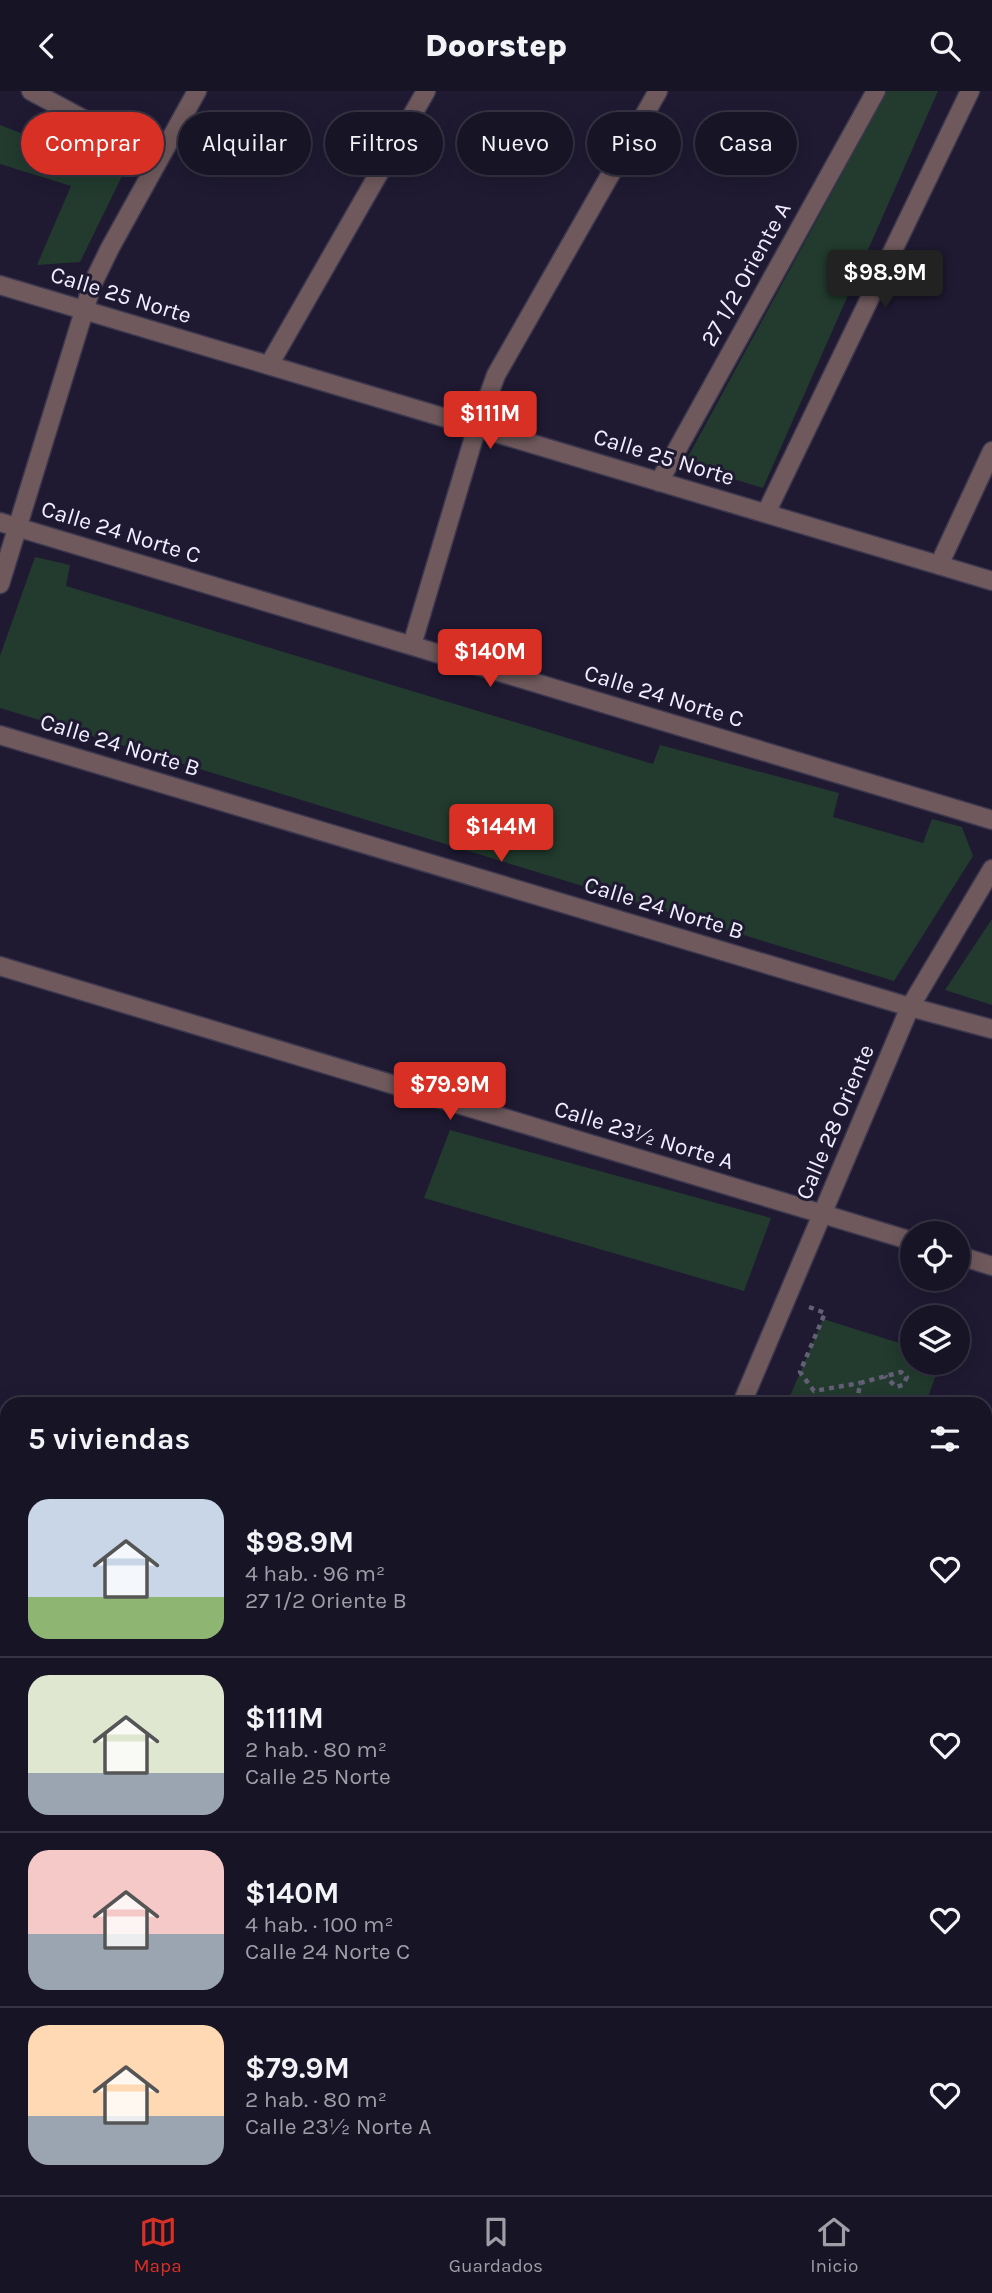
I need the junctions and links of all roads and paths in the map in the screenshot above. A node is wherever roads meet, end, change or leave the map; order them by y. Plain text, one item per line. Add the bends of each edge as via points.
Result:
1 (31, 91) edge
2 (197, 91) edge
3 (426, 91) edge
4 (658, 91) edge
5 (876, 91) edge
6 (970, 91) edge
7 (70, 112) edge
8 (164, 149) edge
9 (149, 175) edge
10 (0, 285) edge
11 (83, 310) junction
12 (269, 365) junction
13 (477, 427) junction
14 (992, 451) edge
15 (659, 482) junction
16 (765, 513) junction
17 (9, 524) edge
18 (939, 565) junction
19 (992, 580) edge
20 (0, 584) edge
21 (412, 645) junction
22 (0, 735) edge
23 (992, 820) edge
24 (992, 869) edge
25 (0, 966) edge
26 (910, 1007) junction
27 (992, 1029) edge
28 (822, 1214) junction
29 (900, 1237) edge
30 (970, 1259) edge
31 (992, 1266) edge
32 (787, 1299) junction
33 (884, 1376) junction
34 (860, 1383) junction
35 (745, 1397) edge
36 (858, 1397) edge

1 - 7 street
2 - 8 street
3 - 12 street
4 - 13 street via 496,375
5 - 15 street, 27 1/2 Oriente A
6 - 16 street
9 - 11 street via 97,272
10 - 11 street, Calle 25 Norte
11 - 12 street, Calle 25 Norte
11 - 17 street
12 - 13 street, Calle 25 Norte
13 - 15 street, Calle 25 Norte
13 - 21 street
14 - 18 street
15 - 16 street, Calle 25 Norte
16 - 18 street, Calle 25 Norte
17 - 20 street
17 - 21 street, Calle 24 Norte C
18 - 19 street, Calle 25 Norte
21 - 23 street, Calle 24 Norte C
22 - 26 street, Calle 24 Norte B
24 - 26 street, Calle 28 Oriente
25 - 28 street, Calle 23½ Norte A
26 - 27 street, Calle 24 Norte B
26 - 28 street, Calle 28 Oriente
28 - 29 street, Calle 23½ Norte A
28 - 32 street, Calle 28 Oriente
30 - 31 street
32 - 34 path via 825,1313 800,1372 814,1391
32 - 35 street, Calle 28 Oriente
33 - 33 path via 901,1372 907,1377 896,1387
33 - 34 path
34 - 36 path

